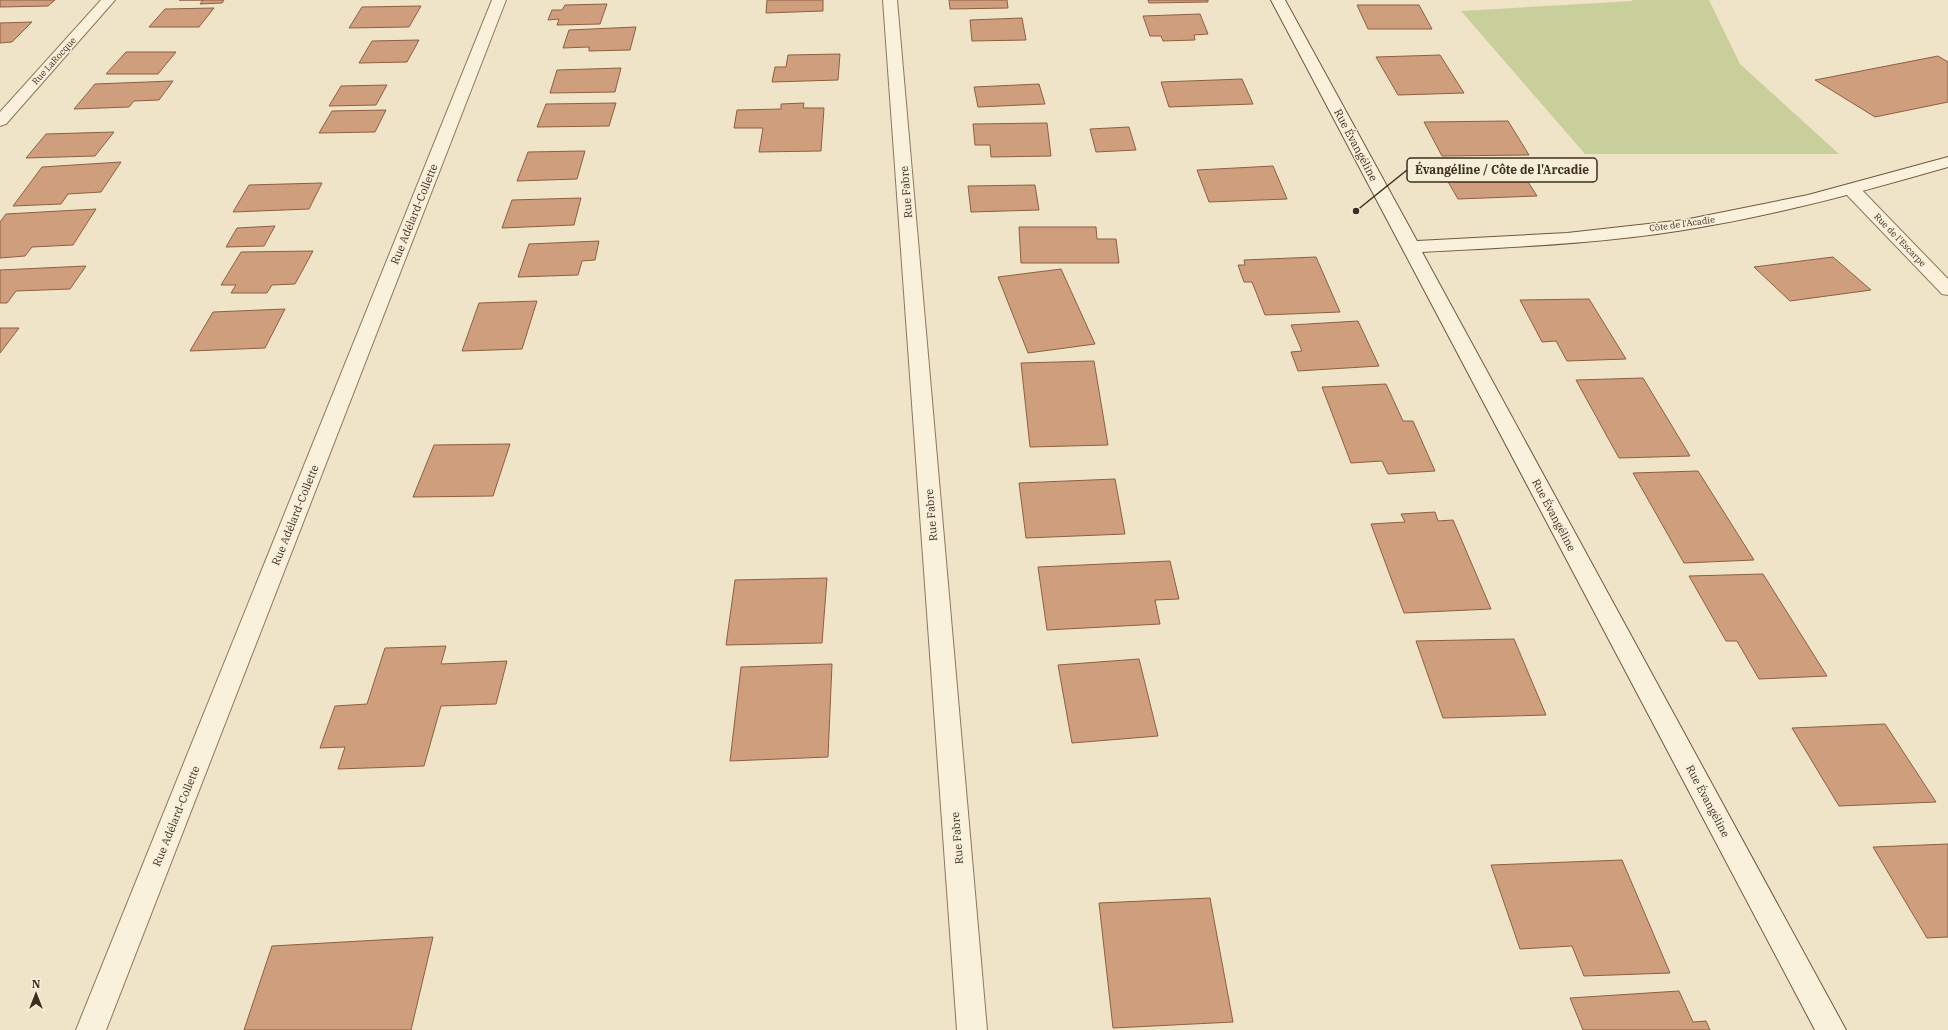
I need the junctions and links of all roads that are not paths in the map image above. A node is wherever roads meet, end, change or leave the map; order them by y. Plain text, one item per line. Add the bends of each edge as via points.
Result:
1 (108, 0) edge
2 (499, 0) edge
3 (890, 0) edge
4 (1278, 0) edge
5 (0, 121) edge
6 (1948, 162) edge
7 (1852, 190) junction
8 (1410, 247) junction
9 (1948, 290) edge
10 (91, 1030) edge
11 (972, 1030) edge
12 (1831, 1030) edge

1 - 5 street, Rue LaRocque
2 - 10 street, Rue Adélard-Collette
3 - 11 street, Rue Fabre
4 - 8 street, Rue Évangéline
6 - 7 street, Côte de l'Acadie
7 - 8 street, Côte de l'Acadie via 1722,218 1633,231
7 - 9 street, Rue de l'Escarpe
8 - 12 street, Rue Évangéline

